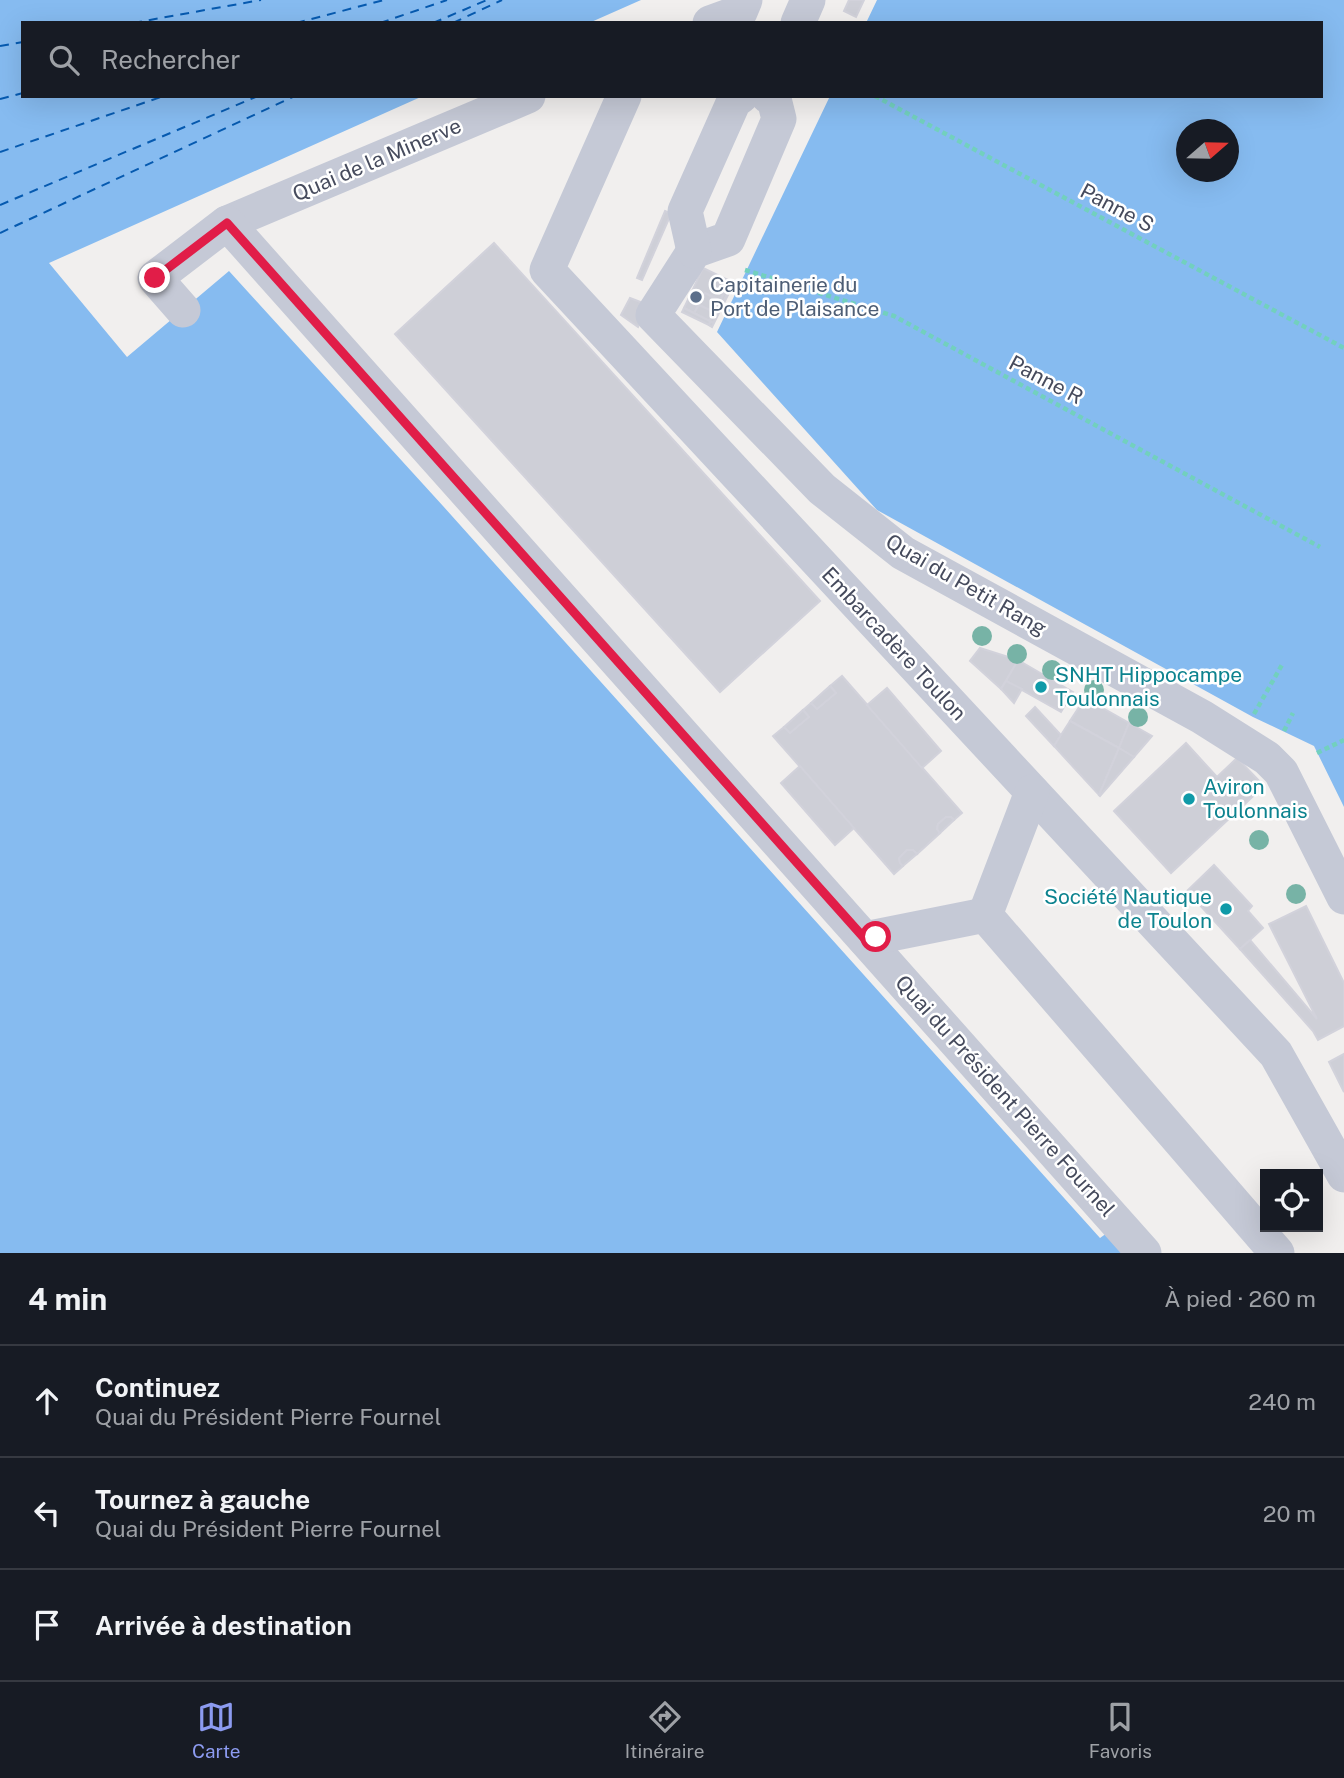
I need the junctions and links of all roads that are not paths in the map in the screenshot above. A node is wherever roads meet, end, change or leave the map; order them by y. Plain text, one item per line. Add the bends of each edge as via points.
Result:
1 (745, 0) edge
2 (808, 0) edge
3 (715, 21) edge
4 (799, 21) edge
5 (522, 98) edge
6 (623, 98) edge
7 (738, 98) edge
8 (772, 98) edge
9 (227, 223) junction
10 (694, 251) junction
11 (183, 310) dead end
12 (1032, 792) junction
13 (1344, 897) edge
14 (985, 915) junction
15 (865, 939) junction
16 (1344, 1175) edge
17 (1144, 1253) edge
18 (1277, 1253) edge

1 - 3 lane via 740,12
2 - 4 lane
5 - 9 lane, Quai de la Minerve
6 - 12 lane, Embarcadère Toulon via 547,270
7 - 10 lane via 685,211
8 - 10 lane via 779,119 728,239
9 - 11 lane via 155,278
9 - 15 lane, Quai du Président Pierre Fournel
10 - 13 lane, Quai du Petit Rang via 653,315 822,489 903,553 1202,717 1267,758 1281,772
12 - 14 lane
12 - 16 lane, Embarcadère Toulon via 1276,1055
14 - 15 lane
14 - 18 lane
15 - 17 lane, Quai du Président Pierre Fournel

